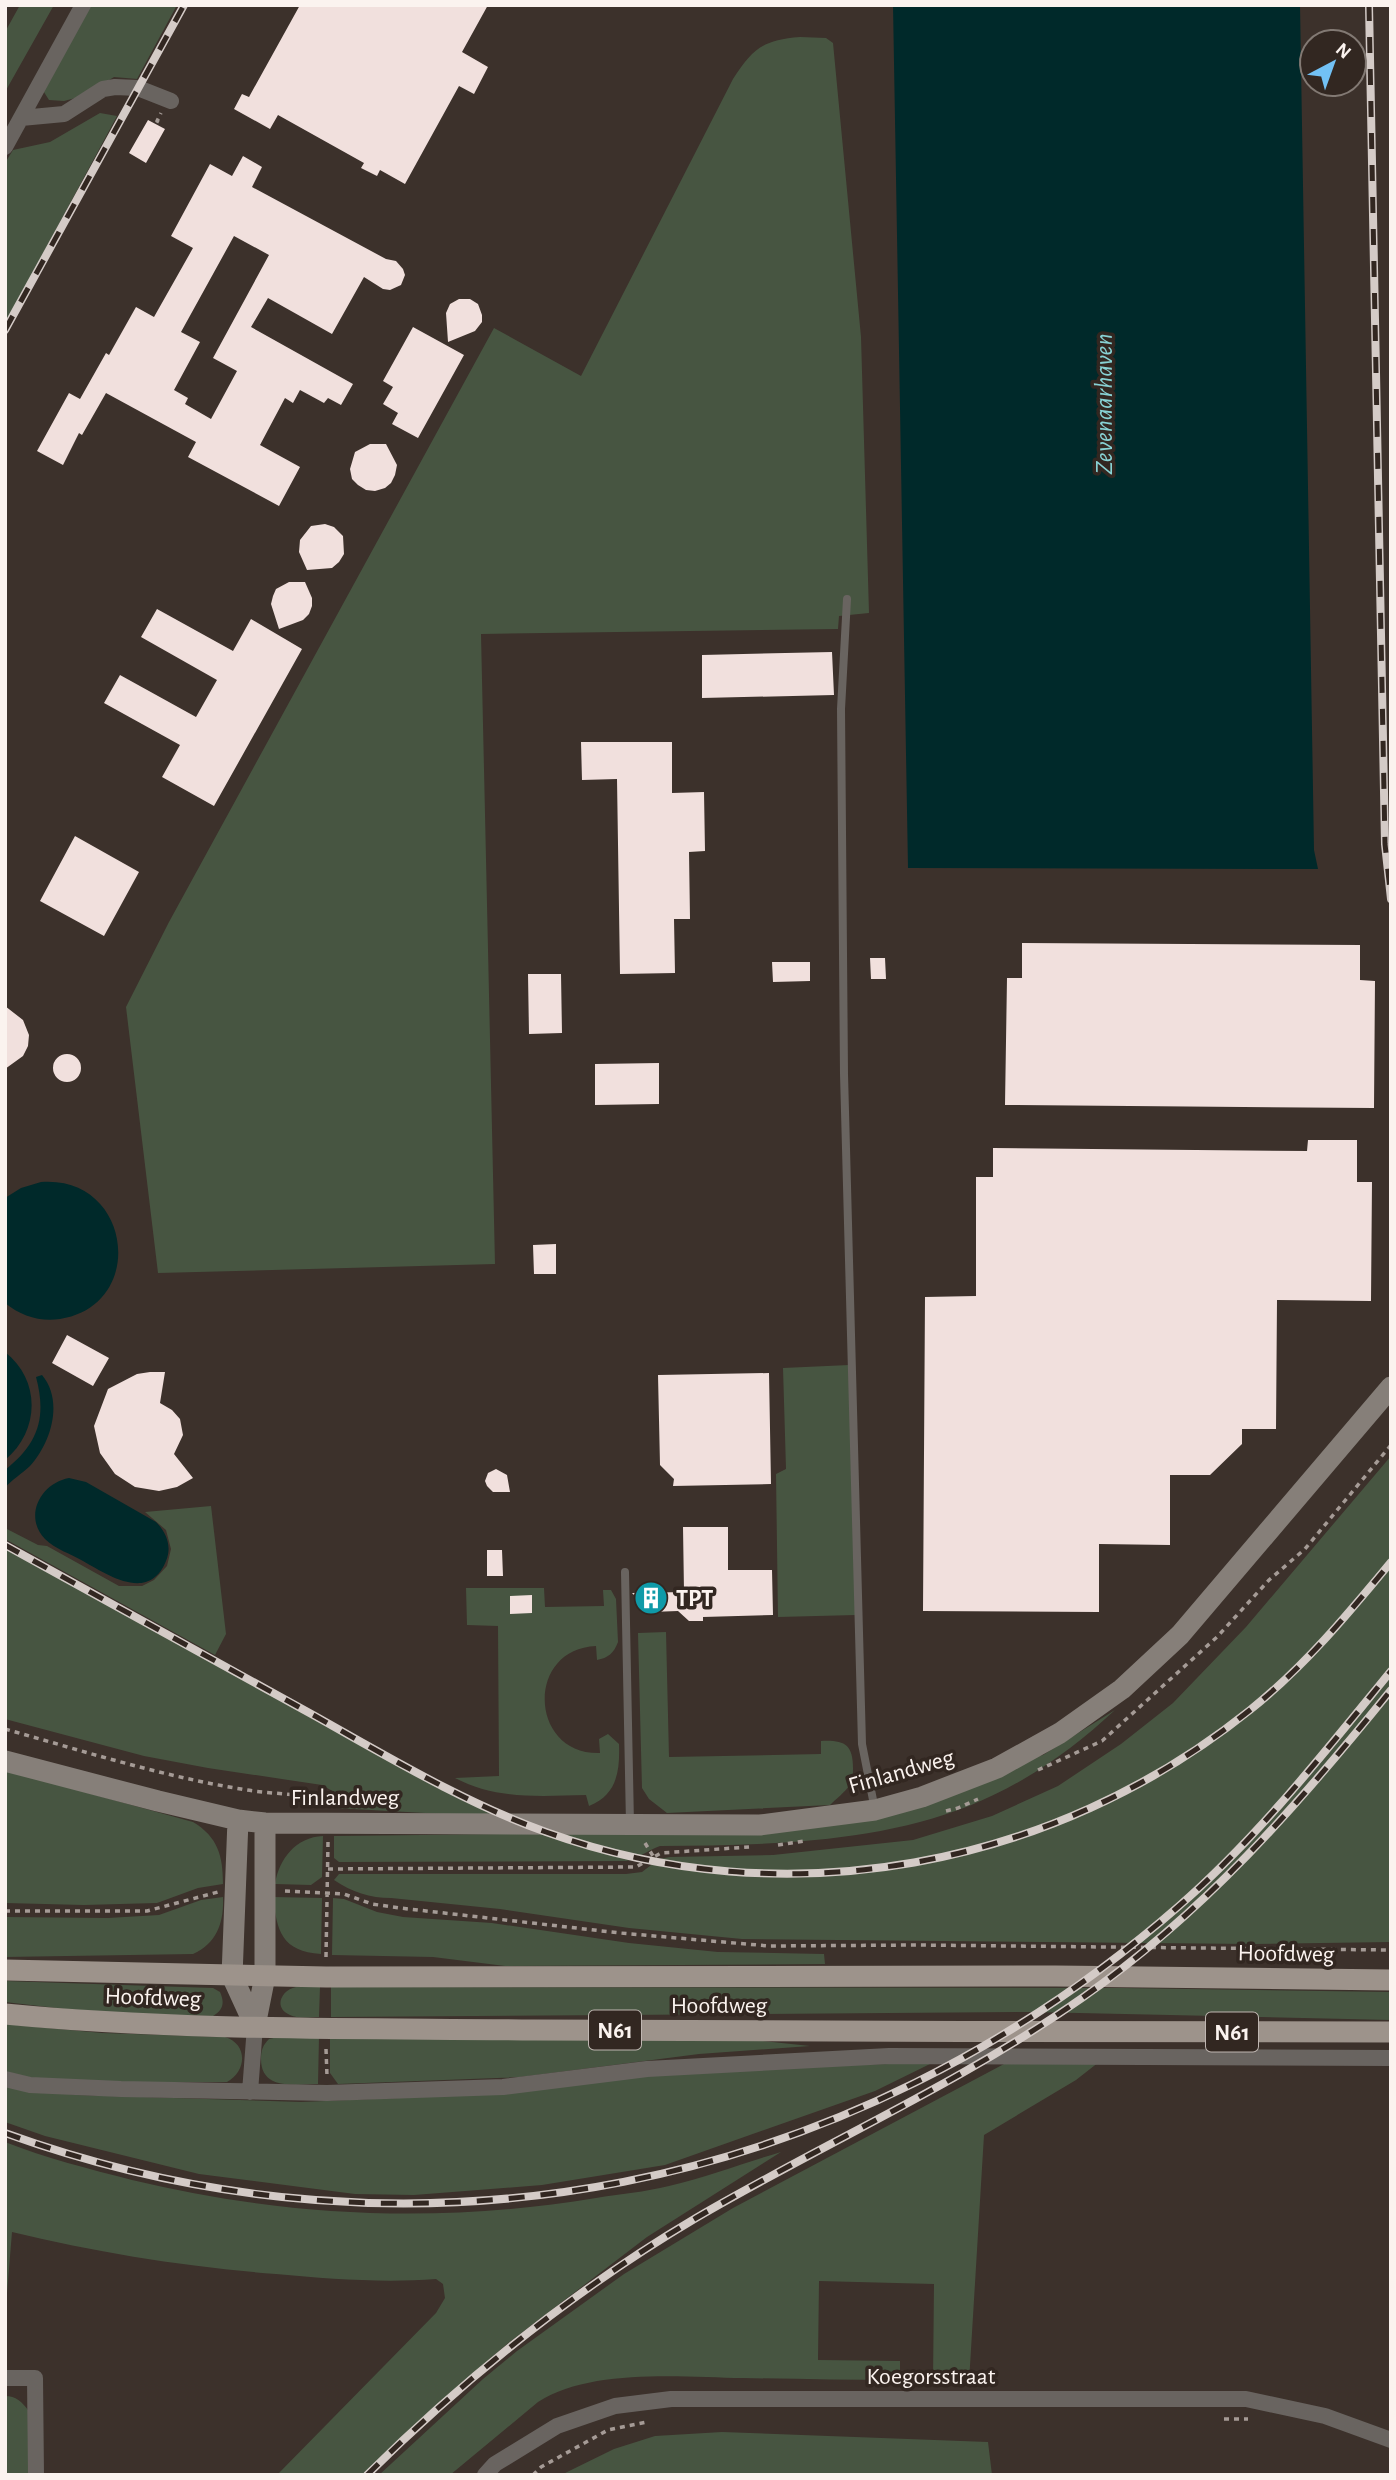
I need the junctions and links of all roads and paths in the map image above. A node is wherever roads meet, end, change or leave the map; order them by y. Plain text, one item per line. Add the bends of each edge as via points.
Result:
1 (83, 5) edge
2 (171, 101) dead end
3 (21, 118) junction
4 (5, 147) edge
5 (847, 599) dead end
6 (1391, 1387) edge
7 (625, 1573) dead end
8 (5, 1761) edge
9 (875, 1810) junction
10 (238, 1820) junction
11 (265, 1823) junction
12 (630, 1824) junction
13 (805, 1841) dead end
14 (768, 1846) dead end
15 (755, 1847) dead end
16 (328, 1869) dead end
17 (234, 1891) junction
18 (265, 1891) junction
19 (5, 1911) edge
20 (1391, 1950) edge
21 (5, 1970) edge
22 (232, 1976) junction
23 (265, 1976) junction
24 (1391, 1980) edge
25 (5, 2014) edge
26 (255, 2026) junction
27 (1391, 2032) edge
28 (1391, 2058) edge
29 (5, 2079) edge
30 (250, 2092) junction
31 (5, 2378) edge
32 (1222, 2418) dead end
33 (1248, 2419) dead end
34 (647, 2421) dead end
35 (1391, 2440) edge
36 (36, 2475) edge
37 (485, 2475) edge
38 (533, 2475) edge

1 - 3 street
2 - 3 street via 146,90 115,87 103,89 64,114
3 - 4 street
5 - 9 lane via 841,709 844,1074 862,1744
6 - 9 street, Finlandweg via 1180,1635 1122,1689 1060,1733 997,1768
7 - 12 lane
8 - 10 street, Finlandweg
9 - 12 street, Finlandweg via 760,1825
10 - 11 street, Finlandweg
10 - 17 street
11 - 12 street, Finlandweg
11 - 18 street, Finlandweg
13 - 14 path
15 - 16 path via 661,1853 636,1867
17 - 19 path via 147,1911
17 - 22 street
18 - 20 path via 344,1894 400,1908 769,1946
18 - 23 street, Finlandweg
21 - 22 main road, Hoofdweg / N61
22 - 23 main road, Hoofdweg / N61
22 - 26 street
23 - 24 main road, Hoofdweg / N61
23 - 26 street, Finlandweg
25 - 26 main road, Hoofdweg / N61
26 - 27 main road, Hoofdweg / N61
26 - 30 street
28 - 30 street via 889,2056 647,2069 503,2087
29 - 30 street via 30,2085
31 - 36 street via 35,2378
32 - 33 path
34 - 38 path via 608,2430
35 - 37 street, Koegorsstraat via 1325,2416 1246,2399 671,2399 614,2406 558,2426 495,2464

